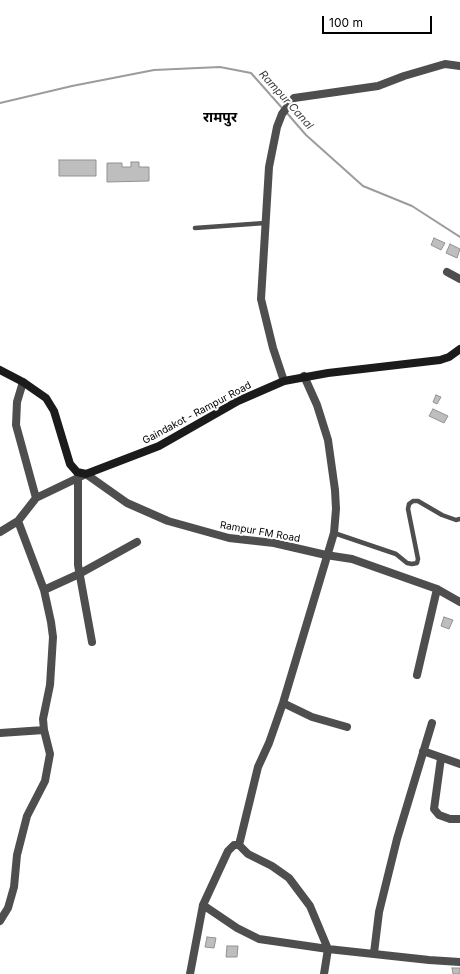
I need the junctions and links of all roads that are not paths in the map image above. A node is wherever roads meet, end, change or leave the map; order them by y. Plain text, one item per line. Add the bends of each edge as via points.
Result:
1 (460, 66) edge
2 (265, 223) junction
3 (195, 228) dead end
4 (447, 272) dead end
5 (460, 279) edge
6 (460, 349) edge
7 (0, 370) edge
8 (304, 376) junction
9 (284, 381) junction
10 (23, 382) junction
11 (86, 474) junction
12 (78, 477) junction
13 (36, 498) junction
14 (460, 519) edge
15 (18, 521) junction
16 (0, 532) edge
17 (334, 533) junction
18 (136, 542) dead end
19 (326, 556) junction
20 (79, 574) junction
21 (44, 590) junction
22 (437, 590) junction
23 (460, 602) edge
24 (92, 642) dead end
25 (417, 675) dead end
26 (283, 703) junction
27 (432, 723) dead end
28 (347, 726) dead end
29 (44, 730) junction
30 (0, 733) edge
31 (423, 751) junction
32 (441, 758) junction
33 (460, 764) edge
34 (460, 818) edge
35 (239, 845) junction
36 (203, 905) junction
37 (0, 921) edge
38 (328, 949) junction
39 (374, 954) junction
40 (460, 962) edge
41 (190, 974) edge
42 (324, 974) edge

1 - 2 street via 446,64 378,86 294,98 282,114 277,127 269,167
2 - 3 lane
2 - 9 street via 261,299
4 - 5 street
6 - 8 main road, Gaindakot - Rampur Road via 440,360
7 - 10 main road
8 - 9 main road, Gaindakot - Rampur Road
8 - 17 street via 328,440 335,490
9 - 11 main road, Gaindakot - Rampur Road via 238,401 159,446
10 - 11 main road via 40,393 50,404 70,464 77,472
10 - 13 street via 17,402 16,425
11 - 12 street
11 - 19 street, Rampur FM Road via 127,503 168,521 229,538 274,543
12 - 13 street
12 - 20 street
13 - 15 street
14 - 17 lane via 442,515 418,501 409,504 418,559 417,563 412,564 396,554
15 - 16 street
15 - 21 street
17 - 19 street
18 - 20 street
19 - 22 street, Rampur FM Road via 352,559
19 - 26 street
20 - 21 street
20 - 24 street
21 - 29 street via 53,637 50,685 43,719
22 - 23 street, Rampur FM Road
22 - 25 street
26 - 28 street via 312,717
26 - 35 street via 258,767
27 - 31 street
29 - 30 street
29 - 37 street via 50,754 49,766 45,781 27,816 17,855 14,887 8,908
31 - 32 street
31 - 39 street via 378,912
32 - 33 street
32 - 34 street via 434,809 439,815 450,819
35 - 36 street via 234,845 228,851
35 - 38 street via 248,854 272,866 299,890 310,906
36 - 38 street via 237,928 259,939
36 - 41 street
38 - 39 street
38 - 42 street
39 - 40 street

